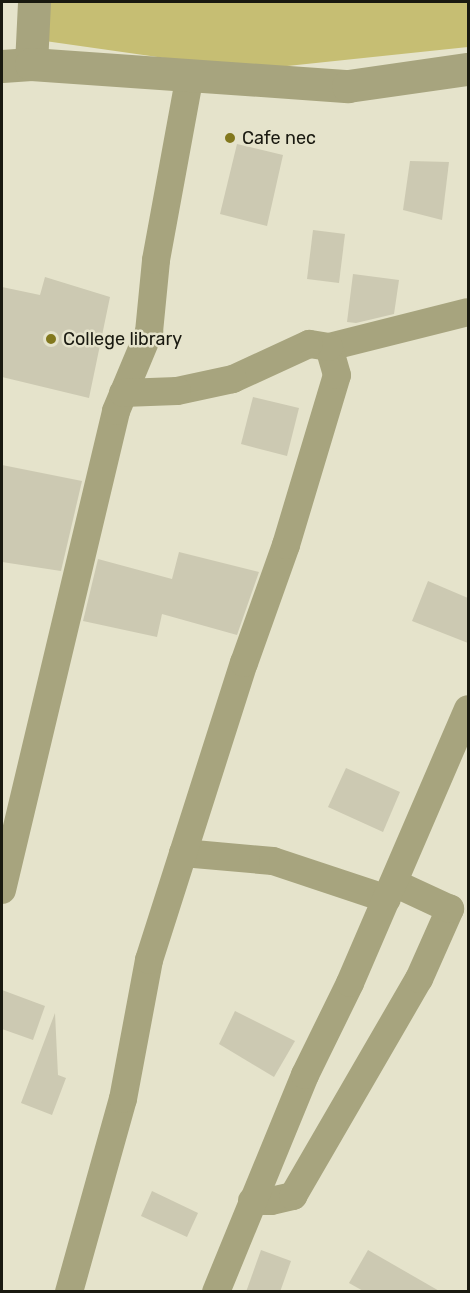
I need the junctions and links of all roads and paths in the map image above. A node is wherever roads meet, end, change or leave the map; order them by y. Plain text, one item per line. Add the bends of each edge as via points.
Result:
1 (34, 2) edge
2 (16, 65) edge
3 (468, 69) edge
4 (189, 75) junction
5 (468, 312) edge
6 (329, 347) junction
7 (123, 393) junction
8 (468, 709) edge
9 (183, 853) junction
10 (2, 890) edge
11 (391, 891) junction
12 (252, 1201) junction
13 (69, 1292) edge
14 (216, 1292) edge

1 - 2 street
2 - 4 street
3 - 4 street via 348,86
4 - 7 street via 156,260 149,332
5 - 6 street
6 - 7 street via 309,344 233,379 177,391
6 - 9 street via 337,375 316,448
7 - 10 street
8 - 11 street
9 - 11 street via 273,861
9 - 13 street via 149,960 123,1099
11 - 12 street
11 - 12 street via 450,909 419,979 293,1196
12 - 14 street

